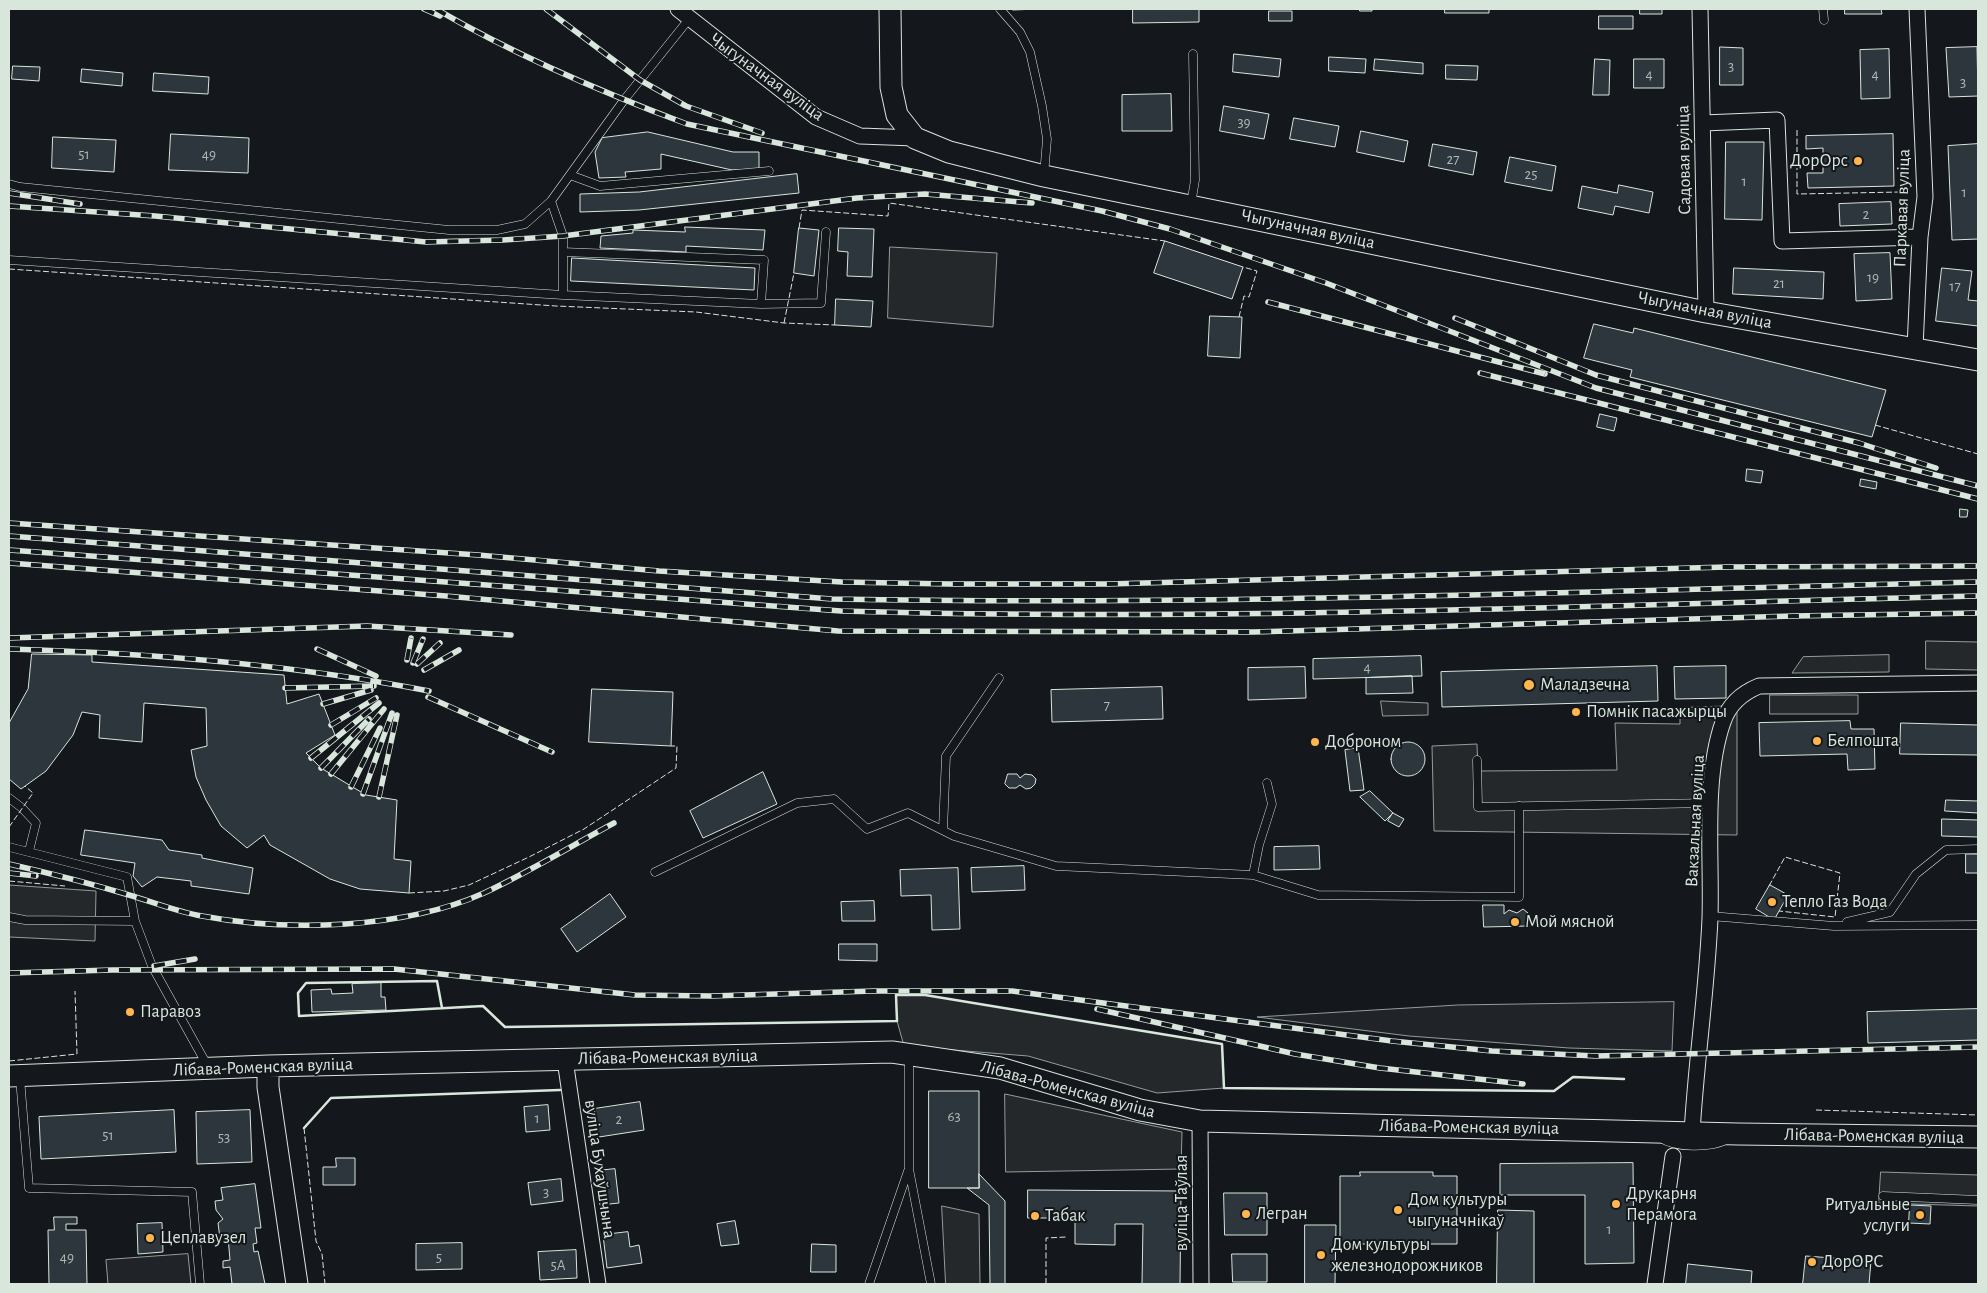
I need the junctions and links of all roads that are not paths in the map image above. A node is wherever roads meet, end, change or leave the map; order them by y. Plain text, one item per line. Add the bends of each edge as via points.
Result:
1 (890, 9) edge
2 (1000, 9) edge
3 (1700, 9) edge
4 (1823, 9) edge
5 (1917, 9) edge
6 (684, 14) edge
7 (1824, 20) dead end
8 (1193, 54) dead end
9 (1703, 123) junction
10 (915, 138) junction
11 (769, 171) dead end
12 (570, 175) junction
13 (1044, 176) junction
14 (9, 184) edge
15 (551, 201) junction
16 (1191, 206) junction
17 (826, 232) dead end
18 (1920, 237) junction
19 (563, 252) junction
20 (9, 260) edge
21 (563, 295) junction
22 (760, 304) junction
23 (1706, 312) junction
24 (1915, 348) junction
25 (1978, 360) edge
26 (999, 678) dead end
27 (1978, 683) edge
28 (1477, 760) dead end
29 (1267, 783) dead end
30 (9, 798) edge
31 (1712, 803) junction
32 (1519, 806) junction
33 (943, 830) junction
34 (9, 848) edge
35 (1978, 849) edge
36 (29, 851) junction
37 (655, 872) dead end
38 (1253, 875) junction
39 (1710, 916) junction
40 (9, 917) edge
41 (135, 921) junction
42 (1978, 925) edge
43 (1834, 926) junction
44 (909, 1054) junction
45 (564, 1060) junction
46 (268, 1066) junction
47 (209, 1069) junction
48 (14, 1076) edge
49 (1200, 1121) junction
50 (1653, 1132) junction
51 (1692, 1133) junction
52 (1738, 1134) junction
53 (1978, 1137) edge
54 (1673, 1156) dead end
55 (909, 1169) junction
56 (1882, 1196) dead end
57 (1978, 1200) edge
58 (200, 1284) edge
59 (297, 1284) edge
60 (598, 1284) edge
61 (870, 1284) edge
62 (931, 1284) edge
63 (1201, 1284) edge
64 (1655, 1284) edge

1 - 10 main road via 891,87 897,115
2 - 13 lane via 1020,32 1030,52 1047,139
3 - 9 street, Садовая вуліца
4 - 7 lane
5 - 18 street, Паркавая вуліца via 1925,191
6 - 10 street, Чыгуначная вуліца via 816,117 860,136
6 - 12 lane
8 - 16 lane via 1195,180
9 - 18 street via 1777,120 1782,241
9 - 23 street, Садовая вуліца
10 - 13 main road, Чыгуначная вуліца via 949,152
11 - 12 lane via 600,186
12 - 15 lane
13 - 16 main road, Чыгуначная вуліца
14 - 15 lane via 449,230 497,230 525,224
15 - 19 lane via 563,236
16 - 23 main road, Чыгуначная вуліца
17 - 22 lane via 822,303
18 - 24 street, Паркавая вуліца
19 - 21 lane
19 - 22 lane via 764,260
20 - 21 lane
21 - 22 lane
23 - 24 main road, Чыгуначная вуліца
24 - 25 main road, Чыгуначная вуліца
26 - 33 lane via 946,756
27 - 31 street, Вакзальная вуліца via 1772,684 1746,691 1728,710 1722,724 1713,766
28 - 32 lane via 1478,807
29 - 38 lane via 1272,804
30 - 36 lane via 36,823
31 - 32 lane
31 - 39 street, Вакзальная вуліца
32 - 38 lane via 1519,897 1318,896
33 - 37 lane via 908,813 867,829 834,799 797,803
33 - 38 lane via 1056,866
34 - 36 lane
35 - 43 lane via 1946,850 1916,874 1890,912
36 - 41 lane via 127,877
39 - 43 lane
39 - 51 street, Вакзальная вуліца
40 - 41 lane
41 - 47 lane via 152,966
42 - 43 lane
44 - 45 main road, Лібава-Роменская вуліца
44 - 49 main road, Лібава-Роменская вуліца via 1000,1068 1140,1110
44 - 55 lane
45 - 46 main road, Лібава-Роменская вуліца
45 - 60 street, вуліца Бухаўшчына
46 - 47 main road, Лібава-Роменская вуліца
46 - 59 main road via 268,1087
47 - 48 main road, Лібава-Роменская вуліца
48 - 58 lane via 29,1188 192,1192
49 - 50 main road, Лібава-Роменская вуліца
49 - 63 street, вуліца Таўлая
50 - 51 main road, Лібава-Роменская вуліца
50 - 52 lane via 1669,1143 1717,1144
51 - 52 main road, Лібава-Роменская вуліца
52 - 53 main road, Лібава-Роменская вуліца
54 - 64 street
55 - 61 lane
55 - 62 lane
56 - 57 lane

